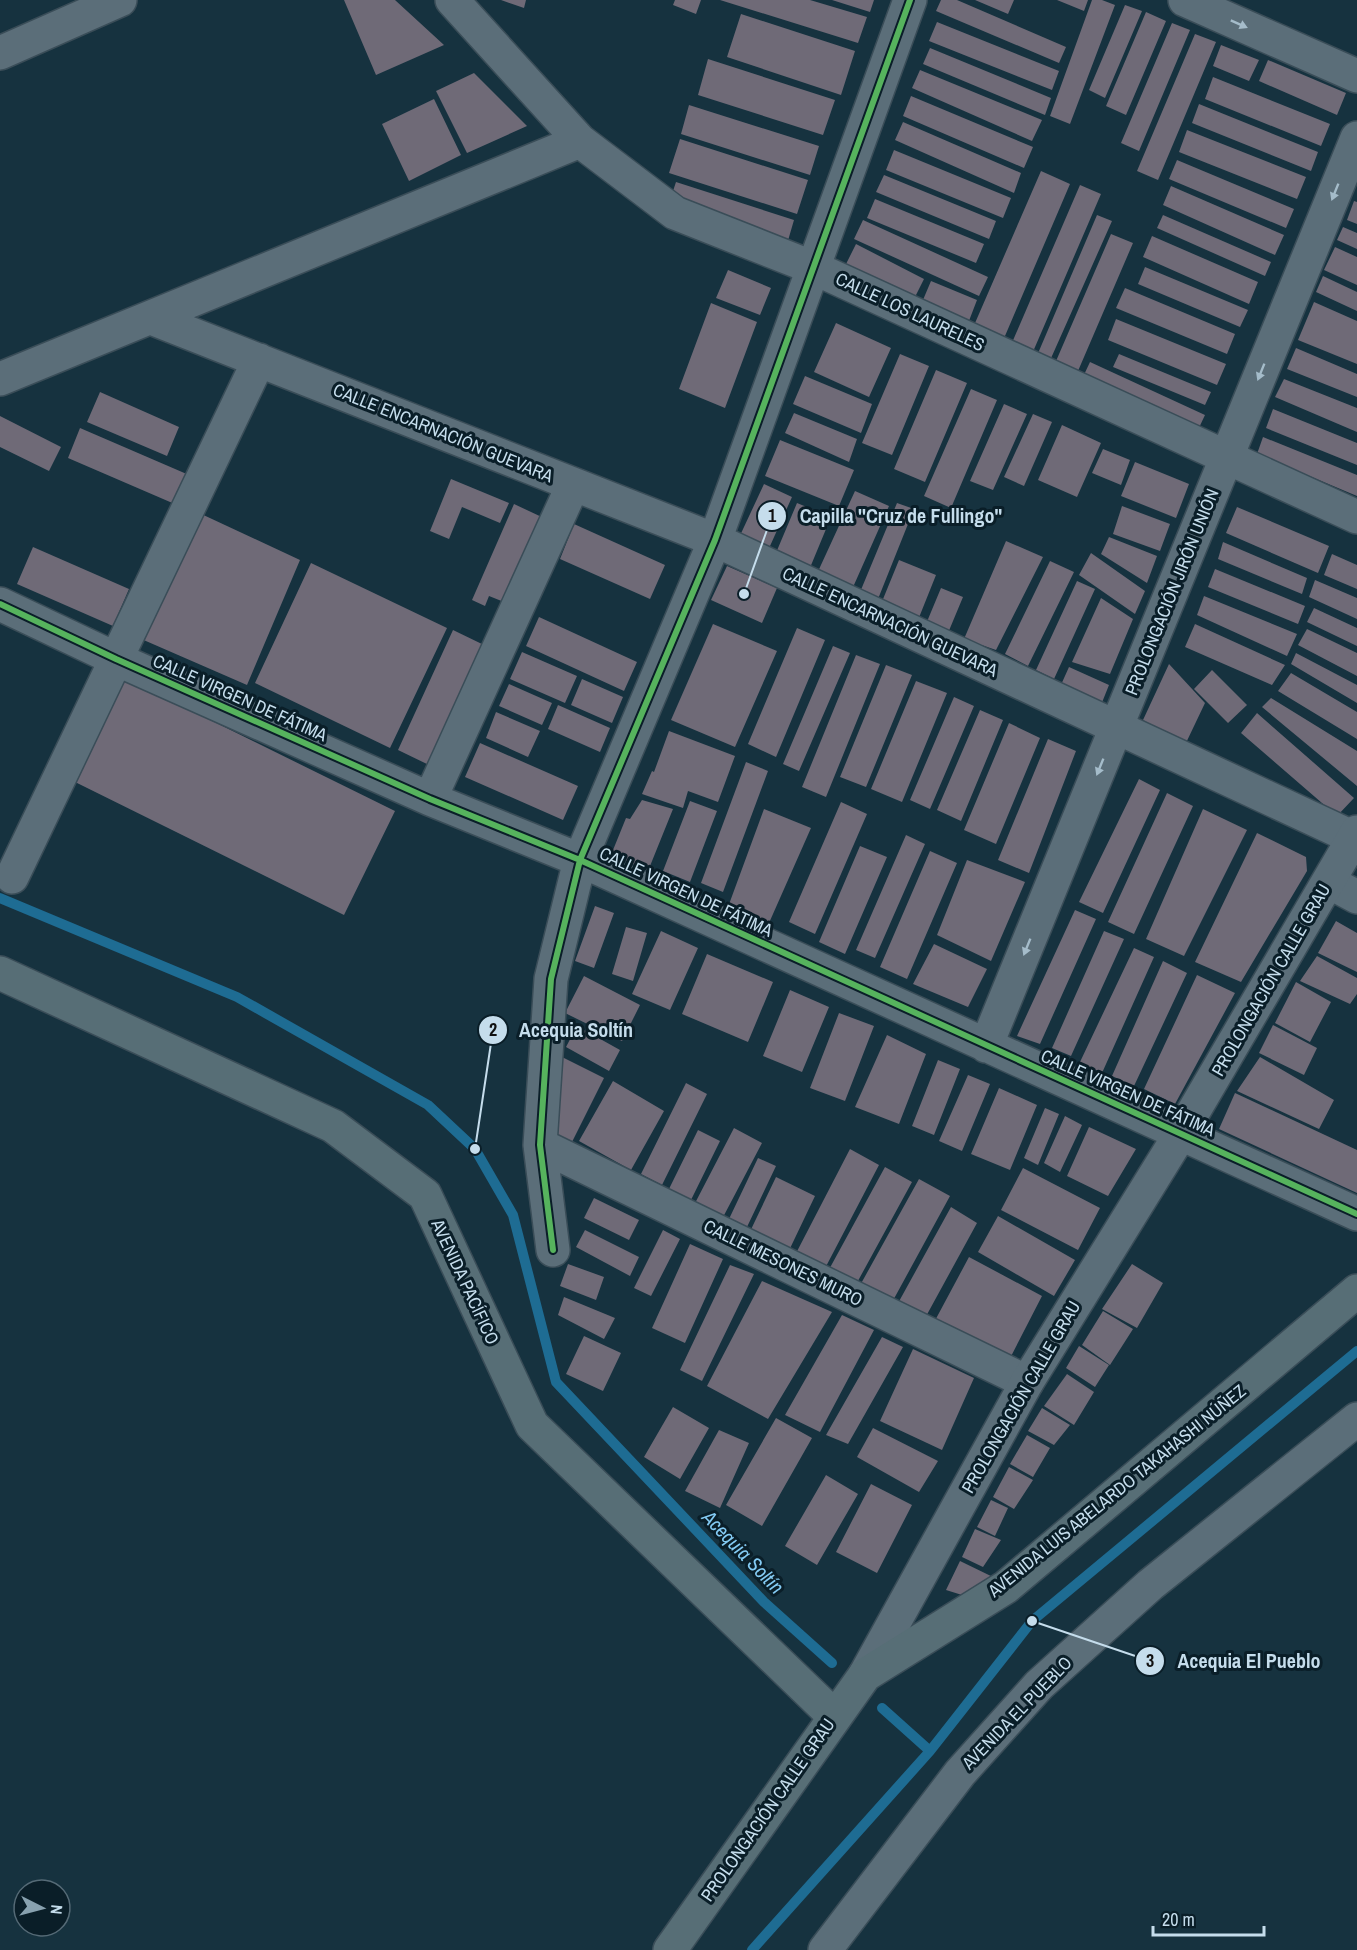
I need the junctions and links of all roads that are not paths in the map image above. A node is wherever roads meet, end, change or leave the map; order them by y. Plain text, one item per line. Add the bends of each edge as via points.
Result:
1 (120, 0) edge
2 (910, 0) edge
3 (1185, 0) edge
4 (463, 5) edge
5 (0, 53) edge
6 (1357, 76) edge
7 (1357, 138) edge
8 (580, 141) junction
9 (814, 268) junction
10 (151, 318) junction
11 (259, 360) junction
12 (0, 379) edge
13 (1227, 457) junction
14 (573, 485) junction
15 (1357, 517) edge
16 (715, 540) junction
17 (0, 604) edge
18 (116, 659) junction
19 (1116, 727) junction
20 (430, 799) junction
21 (1355, 835) edge
22 (580, 860) junction
23 (12, 877) dead end
24 (1329, 882) junction
25 (1357, 897) edge
26 (0, 973) edge
27 (986, 1046) junction
28 (1181, 1133) junction
29 (540, 1145) junction
30 (1357, 1214) edge
31 (553, 1250) dead end
32 (1357, 1291) edge
33 (1027, 1382) junction
34 (1357, 1419) edge
35 (865, 1675) junction
36 (834, 1716) junction
37 (670, 1950) edge
38 (825, 1950) edge

1 - 5 street
2 - 9 street
3 -> 6 street
4 - 8 street, CALLE LOS LAURELES
7 -> 13 street, PROLONGACIÓN JIRÓN UNIÓN
8 - 9 street, CALLE LOS LAURELES via 675,213
8 - 10 street
9 - 13 street, CALLE LOS LAURELES
9 - 16 street
10 - 11 street, CALLE ENCARNACIÓN GUEVARA
10 - 12 street
11 - 14 street, CALLE ENCARNACIÓN GUEVARA
11 - 18 street
13 - 15 street, CALLE LOS LAURELES
13 - 19 street, PROLONGACIÓN JIRÓN UNIÓN
14 - 16 street, CALLE ENCARNACIÓN GUEVARA
14 - 20 street
16 - 19 street, CALLE ENCARNACIÓN GUEVARA
16 - 22 street
17 - 18 street, CALLE VIRGEN DE FÁTIMA
18 - 20 street, CALLE VIRGEN DE FÁTIMA
18 - 23 street
19 - 21 street, CALLE ENCARNACIÓN GUEVARA
19 -> 27 street, PROLONGACIÓN JIRÓN UNIÓN
20 - 22 street, CALLE VIRGEN DE FÁTIMA
21 - 24 street, PROLONGACIÓN CALLE GRAU
22 - 27 street, CALLE VIRGEN DE FÁTIMA
22 - 29 street via 550,980
24 - 25 street
24 - 28 street, PROLONGACIÓN CALLE GRAU
26 - 36 main road, AVENIDA PACÍFICO via 333,1126 425,1195 532,1425
27 - 28 street, CALLE VIRGEN DE FÁTIMA
28 - 30 street, CALLE VIRGEN DE FÁTIMA
28 - 33 street, PROLONGACIÓN CALLE GRAU
29 - 31 street
29 - 33 street, CALLE MESONES MURO
32 - 35 main road, AVENIDA LUIS ABELARDO TAKAHASHI NÚÑEZ via 1006,1587
33 - 35 street, PROLONGACIÓN CALLE GRAU
34 - 38 street, AVENIDA EL PUEBLO via 1150,1585 1038,1685 960,1773
35 - 36 main road, PROLONGACIÓN CALLE GRAU
36 - 37 main road, PROLONGACIÓN CALLE GRAU

